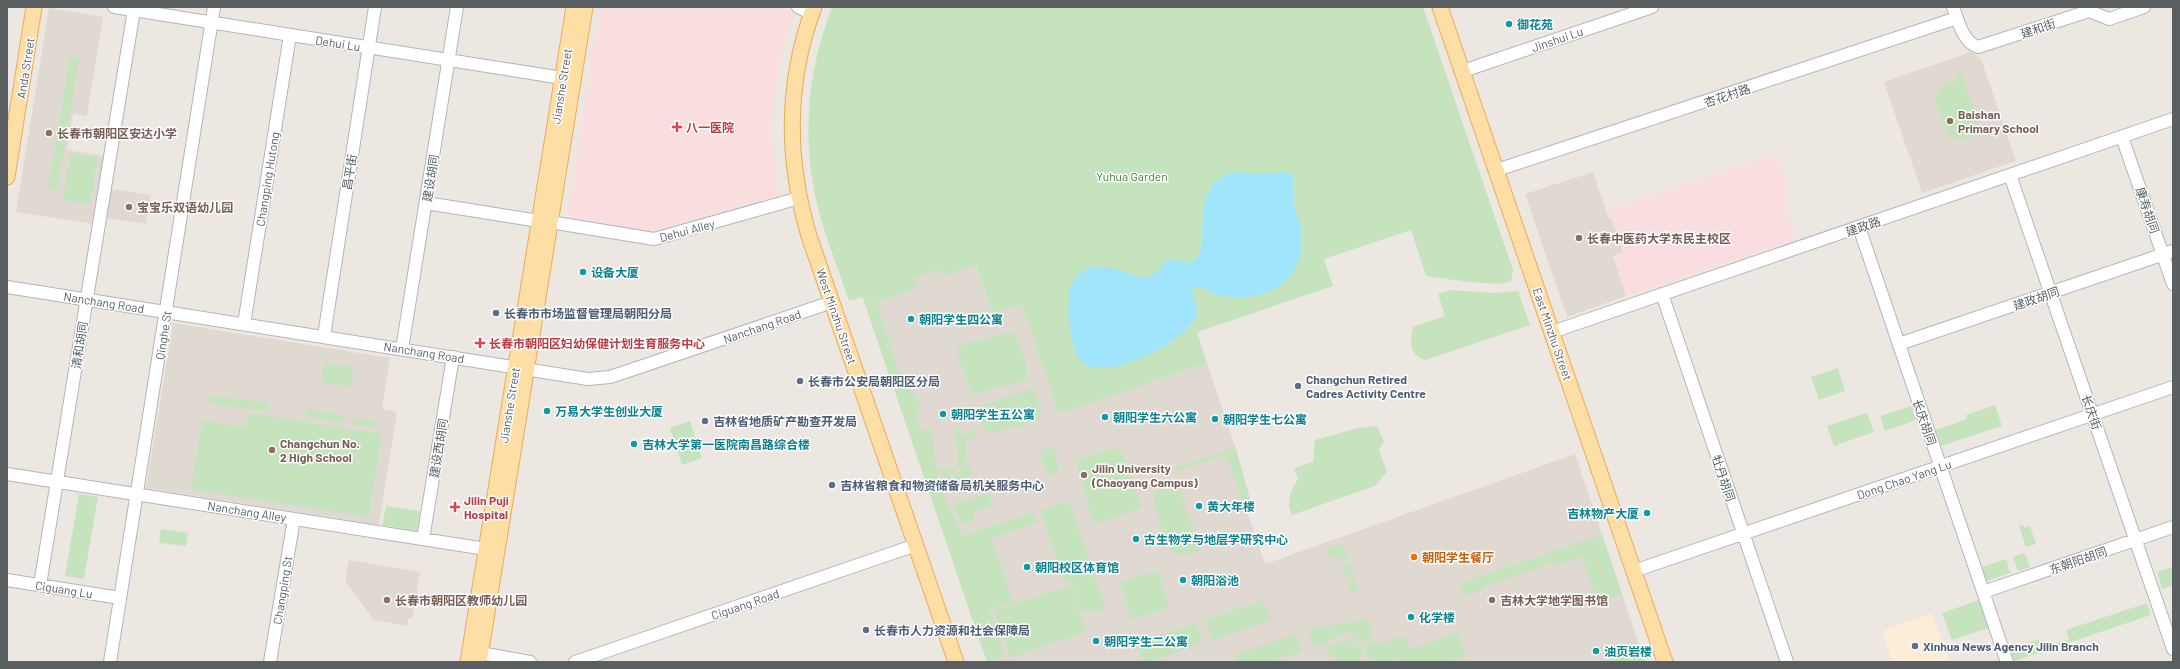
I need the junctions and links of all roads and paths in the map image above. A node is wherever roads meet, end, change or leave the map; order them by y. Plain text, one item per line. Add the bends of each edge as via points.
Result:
1 (25, 7) edge
2 (34, 7) edge
3 (114, 7) edge
4 (214, 7) edge
5 (375, 7) edge
6 (457, 7) edge
7 (574, 7) edge
8 (585, 7) edge
9 (798, 7) edge
10 (1440, 7) edge
11 (1652, 7) edge
12 (2144, 7) edge
13 (134, 10) junction
14 (813, 11) edge
15 (1955, 12) edge
16 (212, 22) junction
17 (290, 35) junction
18 (369, 48) junction
19 (448, 60) junction
20 (1463, 71) junction
21 (562, 78) junction
22 (2173, 119) edge
23 (7, 122) edge
24 (2122, 137) junction
25 (1497, 170) junction
26 (2010, 175) junction
27 (7, 177) edge
28 (799, 198) junction
29 (426, 203) junction
30 (544, 221) junction
31 (1859, 227) junction
32 (2168, 253) edge
33 (2173, 284) edge
34 (7, 287) edge
35 (2051, 292) junction
36 (1662, 294) junction
37 (87, 299) junction
38 (832, 302) junction
39 (166, 312) junction
40 (244, 324) junction
41 (1552, 332) junction
42 (324, 336) junction
43 (1899, 344) junction
44 (402, 349) junction
45 (453, 357) junction
46 (520, 367) junction
47 (2173, 386) edge
48 (2093, 414) junction
49 (1940, 466) junction
50 (7, 474) edge
51 (56, 481) junction
52 (137, 494) junction
53 (294, 519) junction
54 (2173, 527) edge
55 (1743, 534) junction
56 (423, 539) junction
57 (2136, 540) junction
58 (916, 545) junction
59 (486, 549) junction
60 (1634, 571) junction
61 (7, 580) edge
62 (40, 585) junction
63 (1983, 592) junction
64 (120, 598) junction
65 (2173, 649) edge
66 (480, 658) edge
67 (596, 659) edge
68 (110, 662) edge
69 (270, 662) edge
70 (468, 662) edge
71 (530, 662) edge
72 (575, 662) edge
73 (956, 662) edge
74 (1665, 662) edge
75 (1787, 662) edge
76 (2007, 662) edge

1 - 23 main road, Anda Street
2 - 27 main road, Anda Street
3 - 13 street, Dehui Lu
4 - 16 street, Qinghe St
5 - 18 street, 昌平街
6 - 19 street, 建设胡同
7 - 21 main road, Jianshe Street
8 - 30 main road, Jianshe Street
9 - 14 street
10 - 20 main road, East Minzhu Street
11 - 20 street, Jinshui Lu
12 - 15 street, 建和街 via 2110,19 2089,11 1981,47 1974,46 1968,41
13 - 16 street, Dehui Lu
13 - 37 street, 清和胡同
14 - 28 main road, West Minzhu Street via 798,63 792,106 792,150
15 - 25 street, 杏花村路
16 - 17 street, Dehui Lu
16 - 39 street, Qinghe St
17 - 18 street, Dehui Lu
17 - 40 street, Changping Hutong
18 - 19 street, Dehui Lu
18 - 42 street, 昌平街
19 - 21 street, Dehui Lu
19 - 29 street, 建设胡同
20 - 25 main road, East Minzhu Street
21 - 30 main road, Jianshe Street
22 - 24 street, 建政路
24 - 26 street, 建政路
24 - 32 street, 康寿胡同
25 - 41 main road, East Minzhu Street
26 - 31 street, 建政路
26 - 35 street, 长庆街
28 - 30 street, Dehui Alley via 654,239
28 - 38 main road, West Minzhu Street
29 - 30 street, Dehui Alley
29 - 44 street, 建设胡同
30 - 46 main road, Jianshe Street
31 - 36 street, 建政路
31 - 43 street, 长庆胡同
32 - 33 street, 康寿胡同
32 - 35 street, 建政胡同
34 - 37 street, Nanchang Road
35 - 43 street, 建政胡同
35 - 48 street, 长庆街
36 - 41 street, 建政路
36 - 55 street, 牡丹胡同
37 - 39 street, Nanchang Road
37 - 51 street, 清和胡同
38 - 46 street, Nanchang Road via 610,377 588,379
38 - 58 main road, West Minzhu Street
39 - 40 street, Nanchang Road
39 - 52 street, Qinghe St
40 - 42 street, Nanchang Road
41 - 60 main road, East Minzhu Street
42 - 44 street, Nanchang Road
43 - 49 street, 长庆胡同
44 - 45 street, Nanchang Road
45 - 46 street, Nanchang Road
45 - 56 street, 建设西胡同
46 - 59 main road, Jianshe Street
46 - 66 main road, Jianshe Street
47 - 48 street, Dong Chao Yang Lu
48 - 49 street, Dong Chao Yang Lu
48 - 57 street, 长庆街
49 - 55 street, Dong Chao Yang Lu
49 - 63 street, 长庆胡同
50 - 51 street, Nanchang Alley
51 - 52 street, Nanchang Alley
51 - 62 street, 清和胡同
52 - 53 street, Nanchang Alley
52 - 64 street, Qinghe St
53 - 56 street, Nanchang Alley
53 - 69 street, Changping St
54 - 57 street, 东朝阳胡同
55 - 60 street, Dong Chao Yang Lu
55 - 75 street, 牡丹胡同
56 - 59 street, Nanchang Alley
57 - 63 street, 东朝阳胡同
57 - 65 street, 长庆街
58 - 67 street, Ciguang Road
58 - 73 main road, West Minzhu Street
59 - 70 main road, Jianshe Street
60 - 74 main road, East Minzhu Street
61 - 62 street, Ciguang Lu
62 - 64 street, Ciguang Lu
63 - 76 street, 长庆胡同
64 - 68 street, Qinghe St
66 - 71 street
67 - 72 street, Ciguang Road

